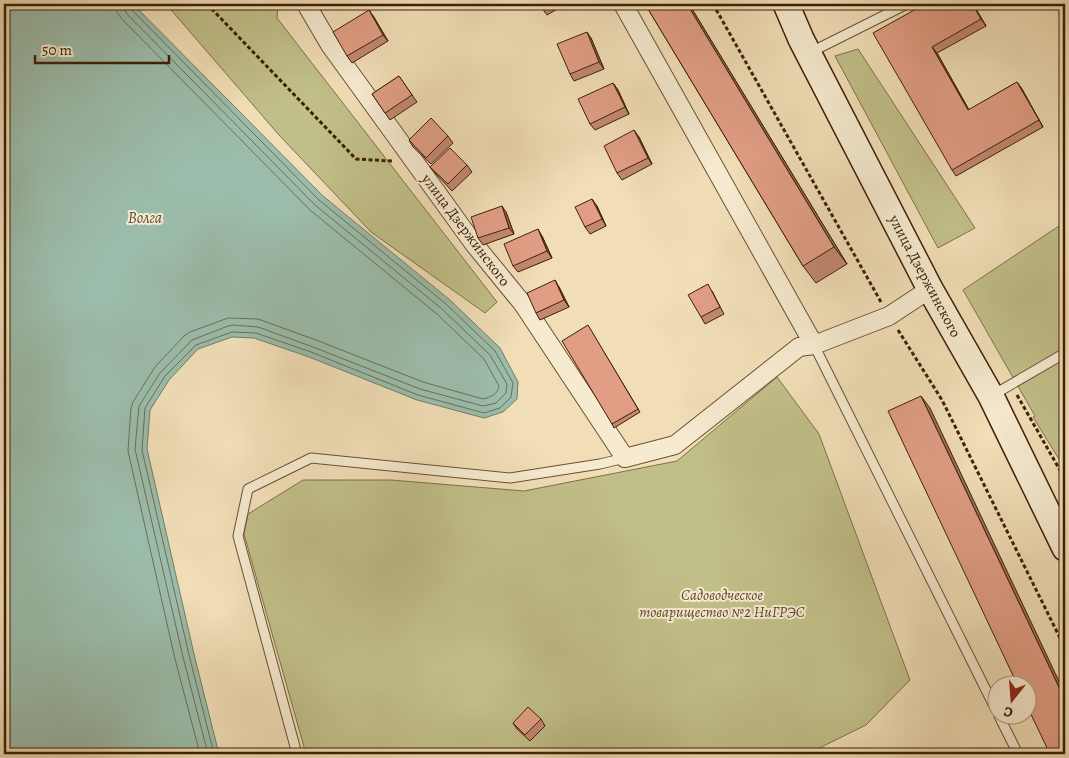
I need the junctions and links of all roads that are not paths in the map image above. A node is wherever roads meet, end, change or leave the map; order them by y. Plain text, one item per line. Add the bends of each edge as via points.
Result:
1 (306, 4) edge
2 (623, 4) edge
3 (786, 4) edge
4 (906, 4) edge
5 (809, 53) junction
6 (930, 290) junction
7 (814, 345) junction
8 (1065, 353) edge
9 (1000, 390) junction
10 (624, 458) junction
11 (1065, 548) edge
12 (986, 690) edge
13 (1004, 726) edge
14 (297, 754) edge
15 (1018, 754) edge

1 - 10 street, улица Дзержинского via 330,45 474,244 523,304
2 - 7 street
3 - 5 main road, улица Дзержинского
4 - 5 lane
5 - 6 main road, улица Дзержинского
6 - 7 street via 889,316
6 - 9 main road, улица Дзержинского
7 - 10 street via 799,348 675,445
7 - 12 lane
8 - 9 lane
9 - 11 main road, улица Дзержинского
10 - 14 lane via 510,478 311,458 248,489 238,536
13 - 15 lane

